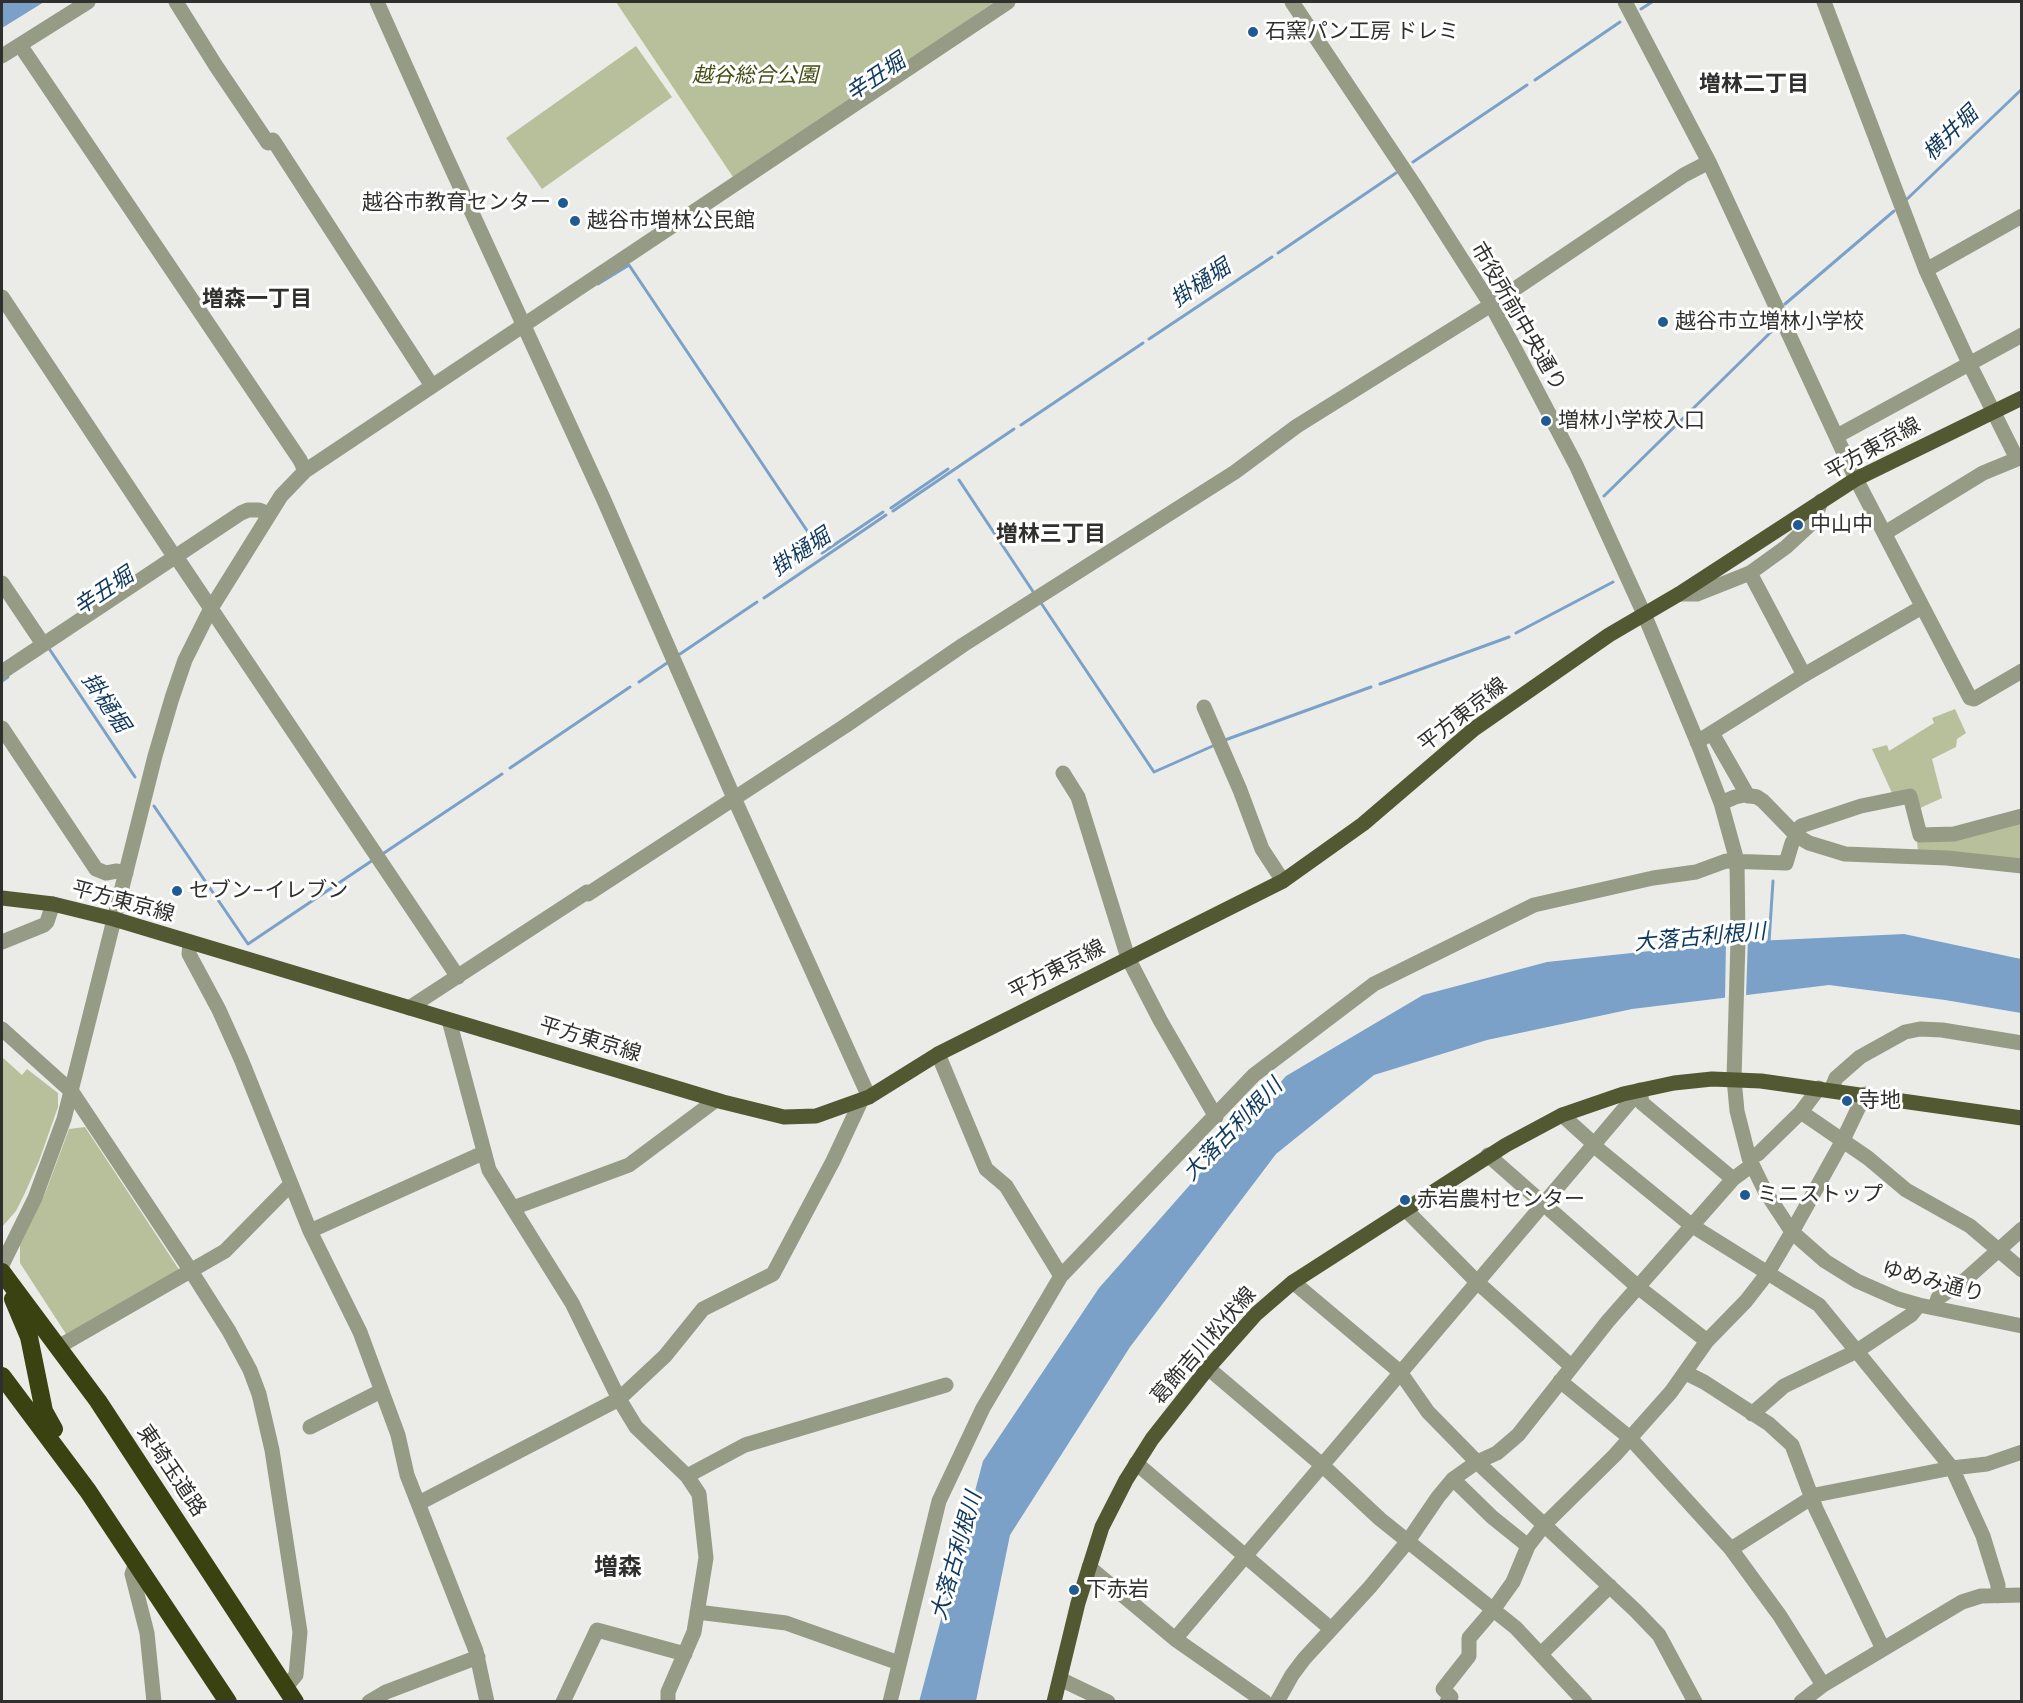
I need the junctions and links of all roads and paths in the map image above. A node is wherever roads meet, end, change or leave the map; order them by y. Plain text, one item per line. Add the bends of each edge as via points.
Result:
1 (87, 2) edge
2 (176, 2) edge
3 (377, 2) edge
4 (1008, 2) edge
5 (1292, 2) edge
6 (1626, 2) edge
7 (1824, 2) edge
8 (20, 45) junction
9 (2, 56) edge
10 (1709, 162) junction
11 (2022, 216) edge
12 (1926, 270) junction
13 (1491, 305) junction
14 (4, 306) edge
15 (524, 324) junction
16 (2022, 335) edge
17 (1969, 363) junction
18 (432, 386) junction
19 (2022, 398) edge
20 (1994, 410) junction
21 (1836, 436) junction
22 (2019, 458) edge
23 (305, 471) junction
24 (1856, 479) junction
25 (1821, 501) junction
26 (269, 514) junction
27 (1885, 533) junction
28 (174, 556) junction
29 (1750, 573) junction
30 (2, 583) edge
31 (1679, 594) junction
32 (1922, 607) junction
33 (210, 610) junction
34 (1644, 614) junction
35 (43, 644) junction
36 (2022, 671) edge
37 (2, 672) edge
38 (1804, 675) junction
39 (1204, 708) dead end
40 (2, 728) edge
41 (1712, 734) junction
42 (1697, 742) junction
43 (1063, 773) dead end
44 (1748, 796) junction
45 (734, 798) junction
46 (1721, 803) junction
47 (2022, 816) edge
48 (1797, 836) junction
49 (1737, 861) junction
50 (2022, 866) edge
51 (126, 873) junction
52 (1282, 881) junction
53 (2, 898) edge
54 (53, 904) junction
55 (114, 919) junction
56 (2, 942) edge
57 (190, 942) junction
58 (1128, 958) junction
59 (458, 977) junction
60 (409, 1008) junction
61 (1736, 1016) joint
62 (449, 1020) junction
63 (2, 1029) edge
64 (2022, 1043) edge
65 (938, 1054) junction
66 (1734, 1079) junction
67 (1825, 1089) junction
68 (1640, 1090) junction
69 (72, 1092) junction
70 (1865, 1094) junction
71 (865, 1099) junction
72 (716, 1100) junction
73 (1801, 1113) junction
74 (1562, 1115) junction
75 (1216, 1117) junction
76 (2022, 1118) edge
77 (1842, 1142) junction
78 (1594, 1144) junction
79 (483, 1154) junction
80 (1488, 1155) junction
81 (1751, 1161) junction
82 (1733, 1179) junction
83 (291, 1184) junction
84 (1543, 1203) junction
85 (513, 1208) junction
86 (1405, 1209) junction
87 (1691, 1226) junction
88 (2022, 1229) edge
89 (310, 1231) junction
90 (1792, 1232) junction
91 (1999, 1249) junction
92 (2, 1265) edge
93 (2022, 1270) edge
94 (191, 1271) junction
95 (2, 1273) edge
96 (1767, 1274) junction
97 (1061, 1276) junction
98 (1293, 1282) junction
99 (1477, 1282) junction
100 (1638, 1287) junction
101 (1919, 1305) junction
102 (1935, 1308) junction
103 (2022, 1326) edge
104 (1707, 1341) junction
105 (65, 1343) dead end
106 (1857, 1351) junction
107 (1571, 1366) junction
108 (1208, 1368) junction
109 (1400, 1372) junction
110 (1686, 1373) junction
111 (2, 1378) edge
112 (1560, 1382) junction
113 (946, 1385) dead end
114 (381, 1391) junction
115 (619, 1399) junction
116 (1752, 1414) junction
117 (310, 1427) dead end
118 (1630, 1438) junction
119 (2022, 1452) edge
120 (1477, 1462) junction
121 (1136, 1463) junction
122 (1322, 1465) junction
123 (1952, 1468) junction
124 (75, 1474) junction
125 (687, 1476) junction
126 (1453, 1479) junction
127 (1811, 1497) junction
128 (419, 1503) junction
129 (1545, 1524) junction
130 (1408, 1541) junction
131 (1528, 1546) junction
132 (1731, 1549) junction
133 (1246, 1556) junction
134 (136, 1563) junction
135 (1089, 1567) junction
136 (1610, 1586) junction
137 (2022, 1595) edge
138 (1998, 1596) junction
139 (1493, 1610) junction
140 (697, 1612) junction
141 (1331, 1629) junction
142 (1175, 1639) junction
143 (1883, 1648) junction
144 (685, 1654) junction
145 (1541, 1654) junction
146 (478, 1658) junction
147 (899, 1663) junction
148 (1060, 1679) junction
149 (1823, 1685) junction
150 (290, 1694) edge
151 (389, 1697) edge
152 (154, 1701) edge
153 (228, 1701) edge
154 (369, 1701) edge
155 (487, 1701) edge
156 (563, 1701) edge
157 (668, 1701) edge
158 (890, 1701) edge
159 (1054, 1701) edge
160 (1108, 1701) edge
161 (1265, 1701) edge
162 (1277, 1701) edge
163 (1447, 1701) edge
164 (1585, 1701) edge
165 (1695, 1701) edge
166 (1803, 1701) edge

1 - 8 street
2 - 18 street
3 - 15 street
4 - 15 street
5 - 13 street, 市役所前中央通り
6 - 10 street
7 - 12 street
8 - 9 street
8 - 23 street
10 - 13 street
10 - 21 street
11 - 12 street
12 - 17 street
13 - 34 street, 市役所前中央通り via 1576,465
13 - 45 street via 1297,426 1235,472 963,645
14 - 28 street
15 - 18 street
15 - 45 street
16 - 17 street
17 - 20 street
17 - 21 street
18 - 23 street
19 - 20 main road, 平方東京線
20 - 22 street
20 - 24 main road, 平方東京線
21 - 24 street
22 - 27 street via 1983,473
23 - 26 street
24 - 25 main road, 平方東京線
24 - 27 street
25 - 29 street via 1814,521
25 - 31 main road, 平方東京線
26 - 28 street via 259,510 241,513
26 - 33 street
27 - 32 street
28 - 33 street
28 - 35 street
29 - 31 street via 1698,594
29 - 38 street
30 - 35 street
31 - 34 main road, 平方東京線
32 - 36 street via 1970,698
32 - 38 street
33 - 51 street via 185,660 172,698
33 - 59 street
34 - 42 street, 市役所前中央通り
34 - 52 main road, 平方東京線 via 1474,729 1363,824
35 - 37 street
38 - 41 street
39 - 52 street via 1262,849
40 - 51 street via 96,869
41 - 42 street
41 - 44 street
42 - 46 street, 市役所前中央通り
43 - 58 street via 1078,797
44 - 46 street
44 - 48 street via 1763,801
45 - 59 street
45 - 71 street
46 - 49 street, 市役所前中央通り
47 - 48 street via 1954,834 1920,835 1910,796 1861,806 1801,826
48 - 49 street via 1786,863
48 - 50 street via 1845,854
49 - 61 street, 市役所前中央通り
49 - 75 street via 1534,905 1374,984 1254,1075
51 - 55 street
52 - 58 main road, 平方東京線
53 - 54 main road, 平方東京線
54 - 55 main road, 平方東京線
54 - 56 street via 44,925
55 - 57 main road, 平方東京線
55 - 69 street
57 - 60 main road, 平方東京線
57 - 83 street via 189,954 241,1059
58 - 65 main road, 平方東京線
58 - 75 street
59 - 60 street
60 - 62 main road, 平方東京線
61 - 66 street, ゆめみ通り
62 - 72 main road, 平方東京線
62 - 79 street
63 - 69 street
64 - 67 street via 1942,1030 1905,1032 1860,1057
65 - 71 main road, 平方東京線
65 - 97 street via 986,1169 1006,1186
66 - 67 main road, 葛飾吉川松伏線
66 - 68 main road, 葛飾吉川松伏線 via 1674,1083
66 - 81 street, ゆめみ通り via 1737,1111
67 - 70 main road, 葛飾吉川松伏線
67 - 73 street
68 - 74 main road, 葛飾吉川松伏線
68 - 78 street
68 - 82 street via 1642,1103
69 - 92 street via 44,1177
69 - 94 street
70 - 76 main road, 葛飾吉川松伏線
70 - 77 street
71 - 72 main road, 平方東京線 via 816,1116 784,1117
71 - 115 street via 773,1274 703,1309 665,1356
72 - 85 street via 629,1165
73 - 77 street
73 - 81 street
74 - 78 street
74 - 80 main road, 葛飾吉川松伏線
75 - 97 street
77 - 90 street
77 - 91 street via 1906,1190 1970,1227
78 - 84 street
78 - 87 street
79 - 85 street
79 - 89 street
80 - 84 street
80 - 86 main road, 葛飾吉川松伏線
81 - 82 street
81 - 90 street, ゆめみ通り
82 - 87 street
83 - 89 street
83 - 94 street via 225,1251
84 - 99 street
84 - 100 street
85 - 115 street via 572,1303
86 - 98 main road, 葛飾吉川松伏線
86 - 99 street
87 - 96 street
87 - 100 street
88 - 91 street
89 - 114 street via 360,1332
90 - 96 street
90 - 101 street, ゆめみ通り via 1825,1261 1857,1281
91 - 93 street
91 - 102 street via 1938,1298
94 - 105 street
94 - 150 street via 241,1352 267,1423 300,1632
95 - 124 highway via 29,1337 44,1411
95 - 150 highway, 東埼玉道路 via 98,1401
96 - 104 street
96 - 106 street via 1819,1305
97 - 147 street via 983,1408 939,1501
98 - 108 main road, 葛飾吉川松伏線 via 1256,1314
98 - 109 street
99 - 107 street
99 - 109 street
100 - 104 street
100 - 107 street
101 - 102 street, ゆめみ通り
101 - 106 street via 1911,1315
102 - 103 street, ゆめみ通り
104 - 110 street
106 - 116 street via 1784,1386
106 - 123 street
107 - 112 street
108 - 121 main road, 葛飾吉川松伏線
108 - 122 street
109 - 120 street via 1428,1412
109 - 122 street
110 - 116 street
110 - 118 street
111 - 124 highway
112 - 118 street
112 - 120 street via 1518,1435 1497,1453
113 - 125 street via 745,1445
114 - 117 street
114 - 128 street
115 - 125 street via 636,1427
115 - 128 street
116 - 127 street via 1792,1445
118 - 129 street
118 - 132 street
119 - 123 street via 1987,1464
120 - 126 street
120 - 129 street
121 - 133 street
121 - 135 main road, 葛飾吉川松伏線 via 1102,1527
122 - 130 street
122 - 133 street
123 - 127 street
123 - 138 street via 1983,1536
124 - 134 highway
125 - 140 street via 699,1494 706,1558
126 - 130 street
126 - 131 street
127 - 132 street
127 - 143 street
128 - 146 street
129 - 131 street
129 - 136 street
130 - 139 street
130 - 141 street
131 - 139 street via 1513,1582
132 - 149 street via 1780,1616
133 - 141 street
133 - 142 street
134 - 152 street via 132,1574 147,1633
134 - 153 highway
135 - 142 street
135 - 148 main road, 葛飾吉川松伏線
136 - 145 street
136 - 165 street via 1659,1635
137 - 138 street
138 - 143 street via 1962,1602
139 - 145 street
139 - 163 street via 1469,1638 1469,1656 1443,1689 1451,1697
140 - 144 street
140 - 147 street via 786,1623
141 - 162 street via 1304,1659
142 - 161 street
143 - 149 street
144 - 156 street via 597,1630
144 - 157 street via 668,1692
145 - 164 street
146 - 151 street
146 - 155 street
147 - 158 street
148 - 159 main road, 葛飾吉川松伏線
148 - 160 street
149 - 166 street
151 - 154 street

